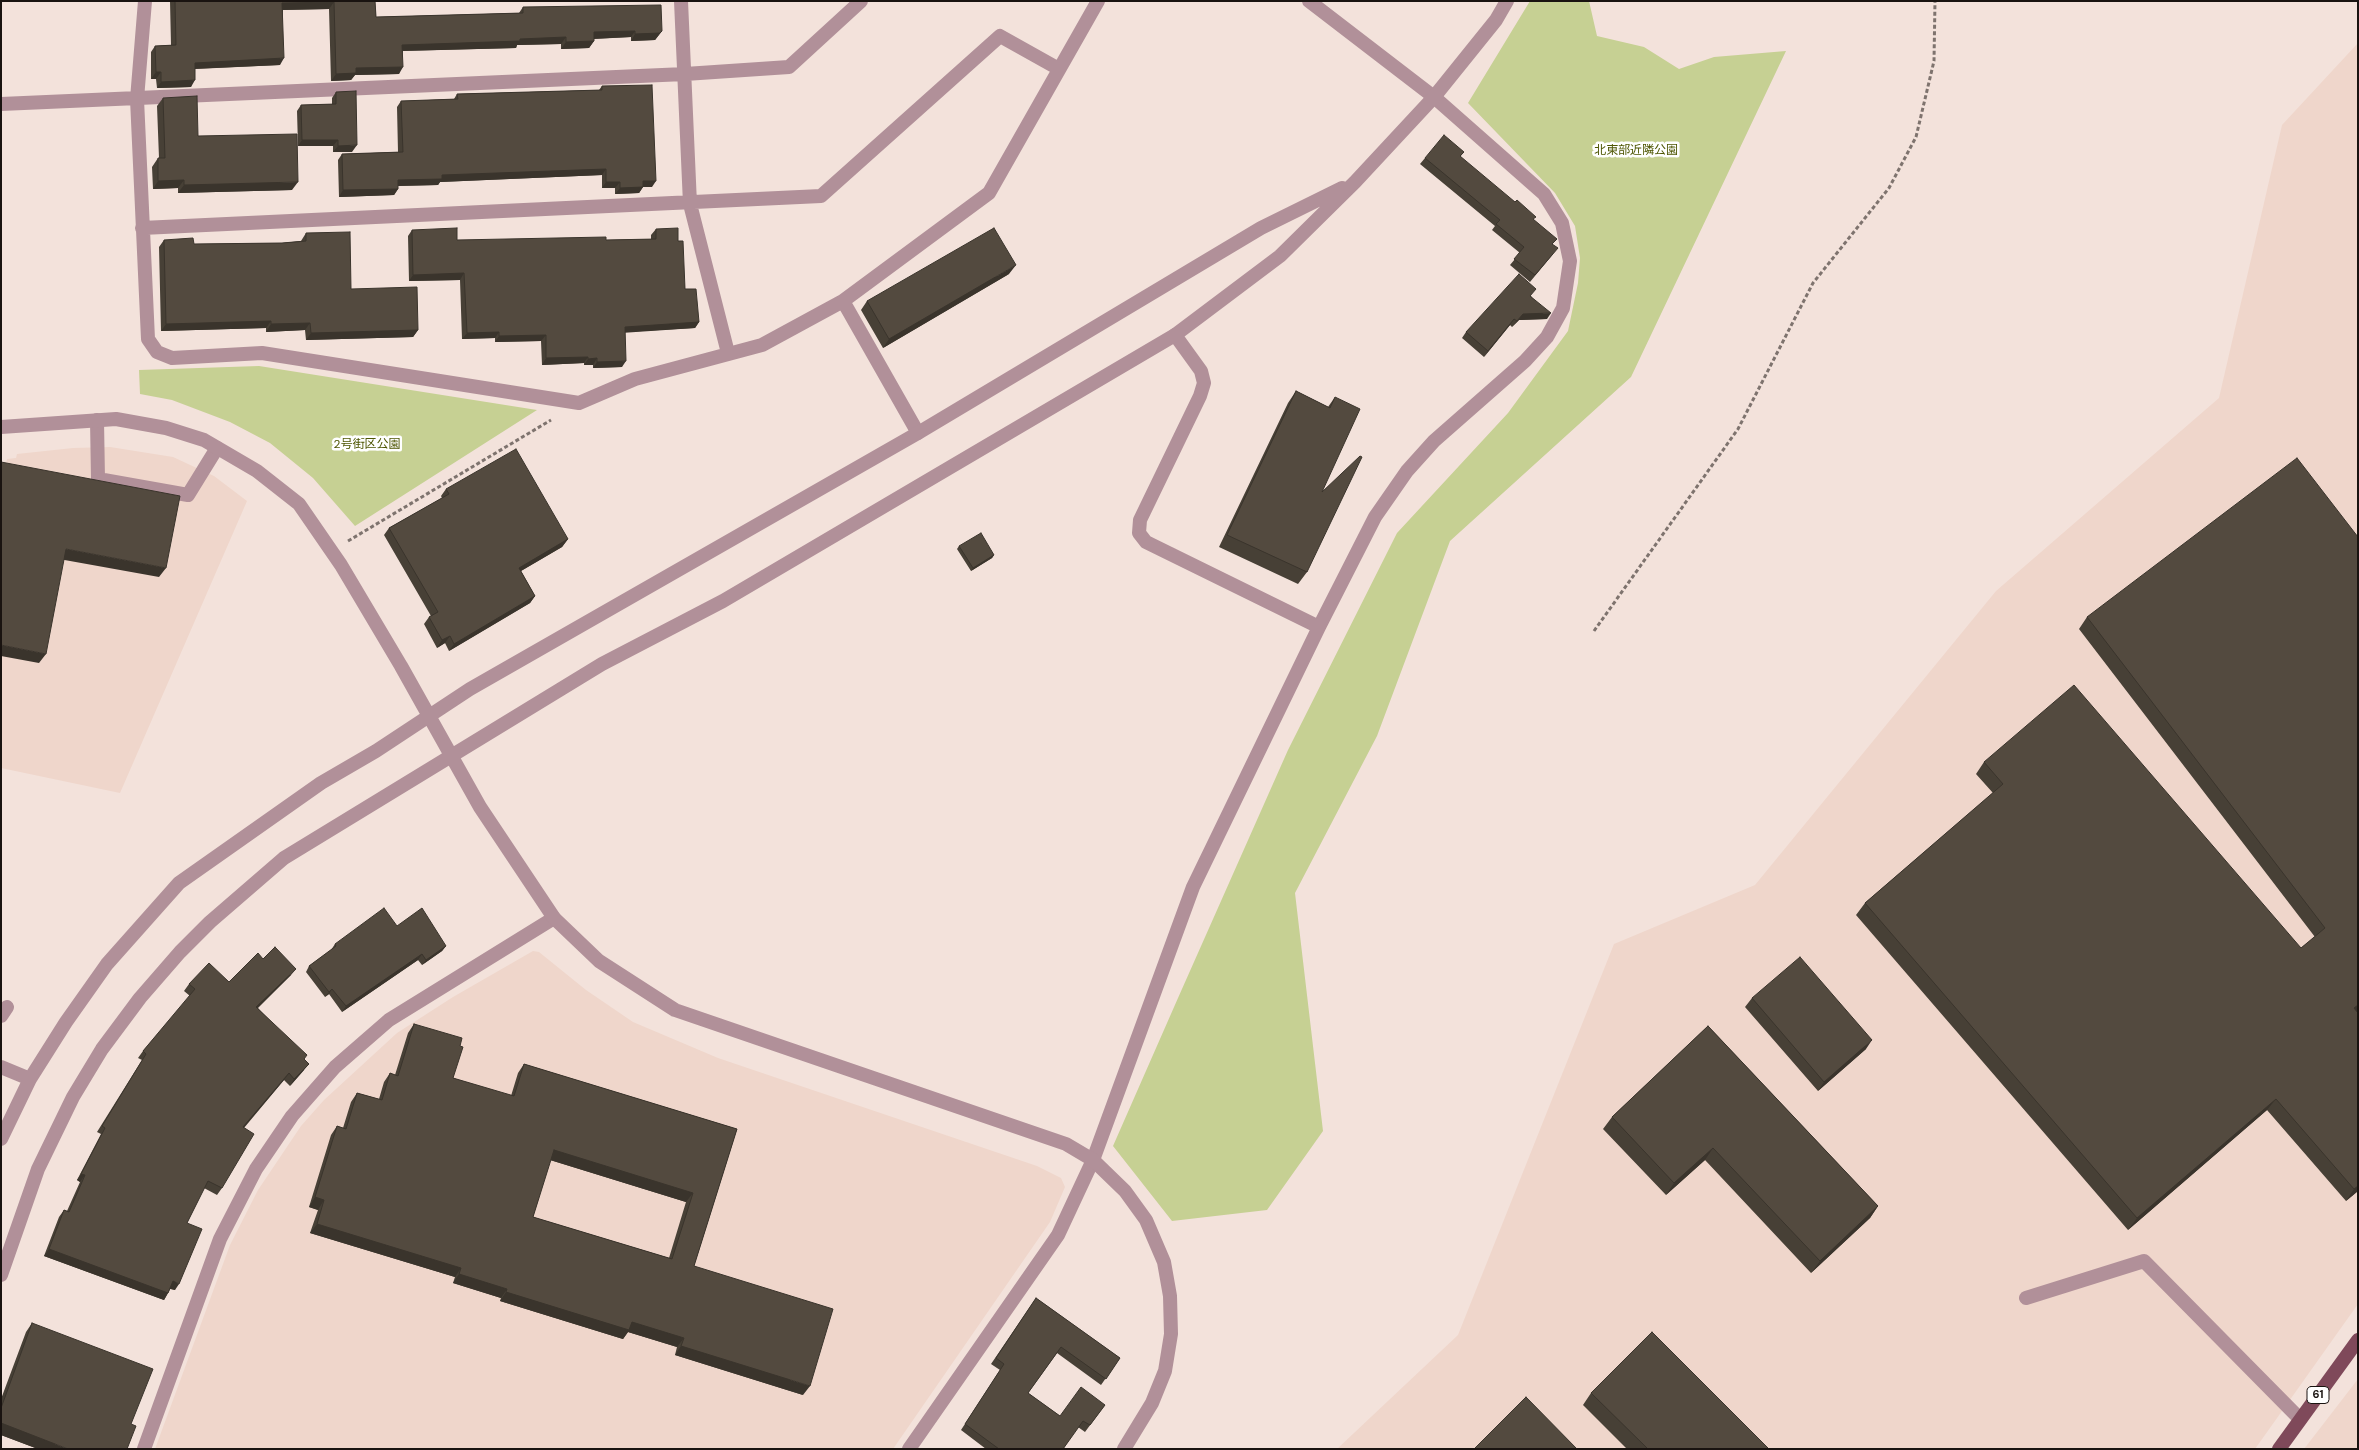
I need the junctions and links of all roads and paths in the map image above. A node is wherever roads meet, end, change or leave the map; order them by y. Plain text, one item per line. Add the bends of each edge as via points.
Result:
1 (145, 1) edge
2 (681, 1) edge
3 (861, 1) edge
4 (1098, 1) edge
5 (1309, 1) edge
6 (1507, 1) edge
7 (1935, 1) edge
8 (1059, 69) junction
9 (685, 74) junction
10 (1434, 97) junction
11 (137, 99) junction
12 (1, 104) edge
13 (1355, 182) junction
14 (690, 204) junction
15 (142, 228) junction
16 (843, 302) junction
17 (1176, 334) junction
18 (728, 353) junction
19 (579, 403) junction
20 (97, 420) junction
21 (1, 427) edge
22 (918, 432) junction
23 (217, 448) junction
24 (347, 542) dead end
25 (1319, 627) junction
26 (1594, 631) dead end
27 (429, 716) junction
28 (451, 755) junction
29 (554, 918) junction
30 (1, 1067) edge
31 (30, 1079) junction
32 (1, 1139) edge
33 (1093, 1160) junction
34 (1, 1275) edge
35 (2026, 1298) dead end
36 (2358, 1340) edge
37 (2300, 1419) junction
38 (144, 1449) edge
39 (909, 1449) edge
40 (1124, 1449) edge
41 (2279, 1449) edge

1 - 11 street
2 - 9 street
3 - 9 street via 789,67
4 - 8 street
5 - 10 street
6 - 10 street via 1496,20
7 - 26 path via 1934,61 1916,137 1888,188 1813,283 1738,429
8 - 14 street via 1000,36 821,196
8 - 16 street via 989,193
9 - 11 street
9 - 14 street
10 - 13 street
10 - 25 street via 1544,194 1562,223 1570,260 1563,308 1547,337 1525,361 1434,441 1407,471 1375,517
11 - 12 street
11 - 15 street
13 - 17 street via 1280,256
13 - 22 street via 1261,228
14 - 15 street
14 - 18 street
15 - 19 street via 148,339 157,352 172,358 262,353
16 - 18 street via 762,345
16 - 22 street
17 - 25 street via 1201,371 1204,383 1140,520 1139,533 1146,542
17 - 28 street via 723,600 602,664
18 - 19 street via 635,378
19 - 24 path
20 - 21 street
20 - 23 street via 116,419 166,428 204,440
20 - 23 street via 98,479 188,495
22 - 27 street
23 - 27 street via 257,471 299,504 341,565
25 - 33 street via 1192,888
27 - 28 street
27 - 31 street via 321,782 179,883 107,964
28 - 29 street via 480,807
28 - 34 street via 284,858 210,922 157,978 102,1049 73,1097 38,1169
29 - 33 street via 599,962 675,1010 1066,1144
29 - 38 street via 389,1020 335,1067 292,1116 256,1169 220,1239
30 - 31 street
31 - 32 street
33 - 39 street via 1058,1235
33 - 40 street via 1125,1191 1146,1220 1164,1262 1170,1296 1171,1334 1165,1371 1152,1403
35 - 37 street via 2144,1260
36 - 37 main road, 61
37 - 41 main road, 61

